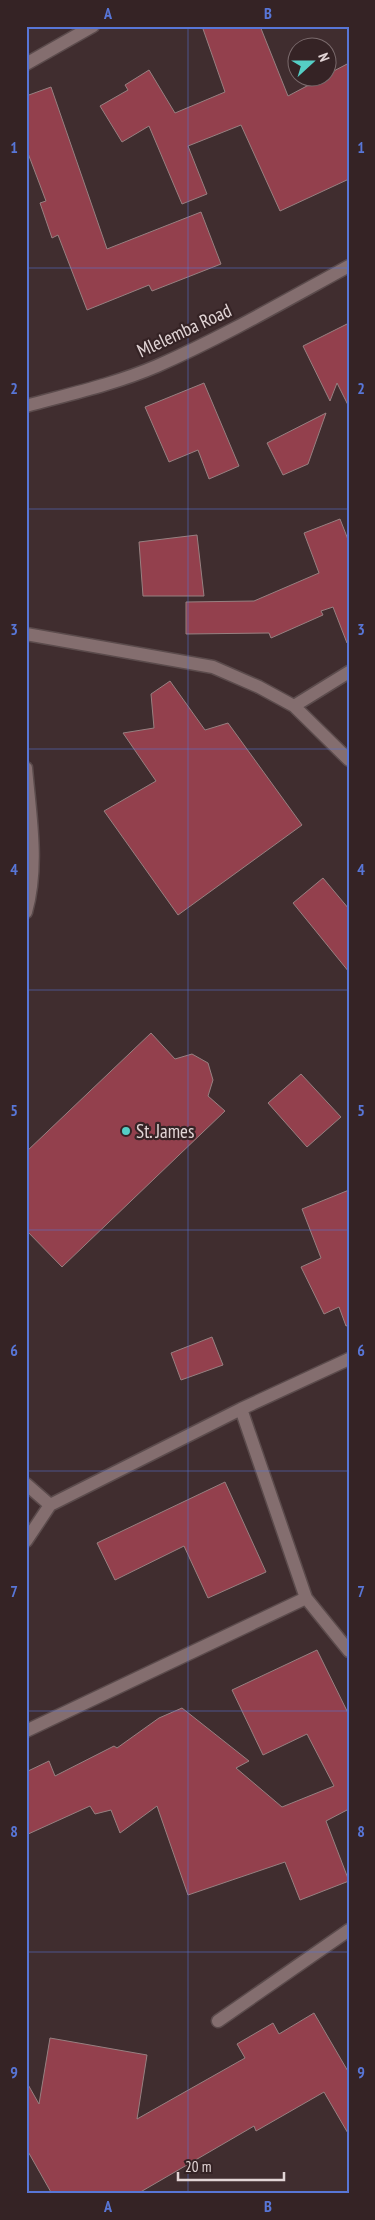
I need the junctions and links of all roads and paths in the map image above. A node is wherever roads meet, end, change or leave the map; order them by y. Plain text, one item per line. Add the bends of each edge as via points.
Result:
1 (93, 26) edge
2 (26, 64) edge
3 (349, 266) edge
4 (26, 406) edge
5 (26, 634) edge
6 (349, 672) edge
7 (294, 706) junction
8 (349, 760) edge
9 (26, 768) edge
10 (26, 912) edge
11 (349, 1359) edge
12 (241, 1409) junction
13 (26, 1484) edge
14 (50, 1505) junction
15 (26, 1541) edge
16 (306, 1598) junction
17 (349, 1651) edge
18 (26, 1731) edge
19 (349, 1930) edge
20 (218, 2021) dead end

1 - 2 street
3 - 4 street, Mlelemba Road via 213,340 155,367 108,384
5 - 7 street via 213,667
6 - 7 street
7 - 8 street
9 - 10 street via 33,855 30,900
11 - 12 street
12 - 14 street
12 - 16 street
13 - 14 street
14 - 15 street
16 - 17 street
16 - 18 street
19 - 20 street

